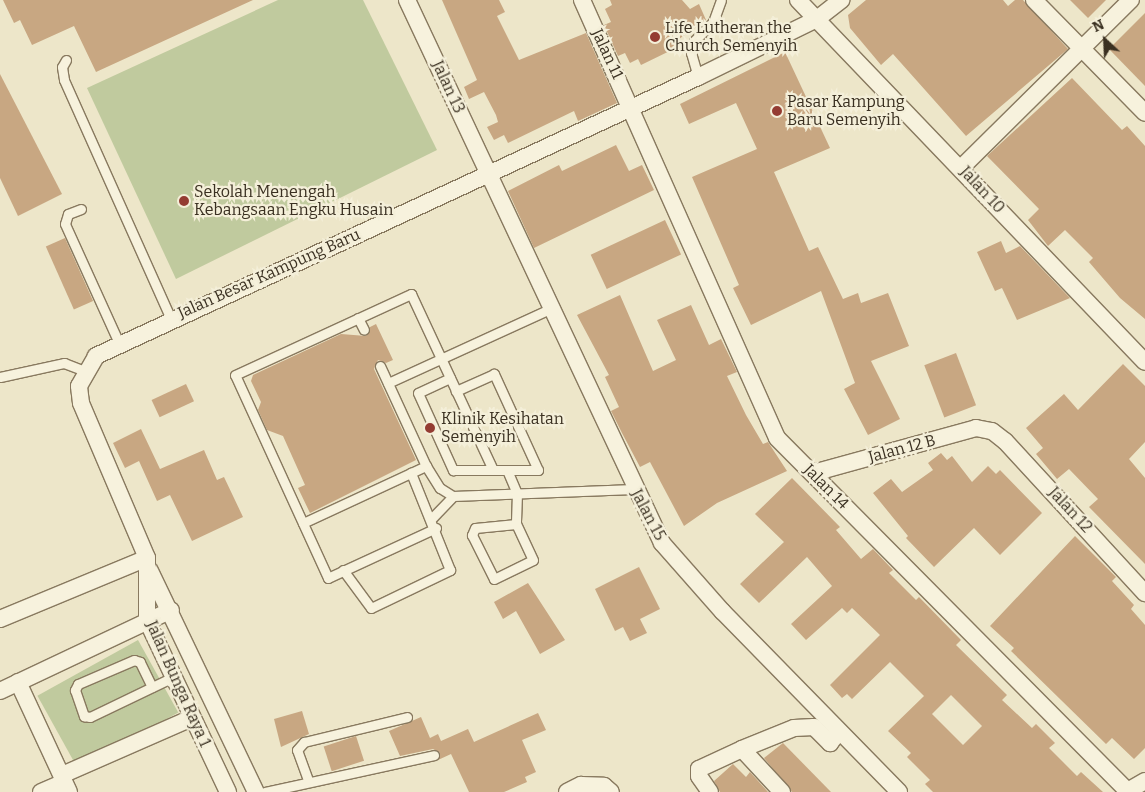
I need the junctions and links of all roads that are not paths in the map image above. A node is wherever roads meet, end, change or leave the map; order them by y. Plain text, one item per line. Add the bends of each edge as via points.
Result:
1 (407, 0) edge
2 (582, 0) edge
3 (721, 0) edge
4 (798, 0) edge
5 (841, 0) edge
6 (1034, 0) edge
7 (1131, 0) edge
8 (817, 19) junction
9 (1081, 49) junction
10 (66, 60) dead end
11 (698, 77) junction
12 (632, 108) junction
13 (1145, 113) edge
14 (961, 168) junction
15 (490, 174) junction
16 (81, 209) dead end
17 (552, 308) junction
18 (358, 318) junction
19 (172, 319) junction
20 (364, 330) dead end
21 (119, 343) junction
22 (441, 358) junction
23 (1145, 362) edge
24 (380, 366) dead end
25 (85, 371) junction
26 (0, 378) edge
27 (450, 378) junction
28 (388, 383) junction
29 (456, 391) junction
30 (992, 431) joint
31 (426, 466) junction
32 (493, 470) junction
33 (507, 470) junction
34 (411, 473) junction
35 (812, 473) junction
36 (634, 489) junction
37 (517, 493) junction
38 (453, 496) junction
39 (432, 518) junction
40 (303, 523) junction
41 (516, 524) junction
42 (436, 528) junction
43 (148, 565) junction
44 (343, 570) junction
45 (1145, 592) edge
46 (172, 610) junction
47 (0, 619) edge
48 (147, 621) junction
49 (174, 678) junction
50 (18, 682) junction
51 (152, 688) junction
52 (0, 691) edge
53 (407, 717) dead end
54 (192, 718) junction
55 (839, 732) junction
56 (742, 749) junction
57 (434, 755) dead end
58 (308, 780) junction
59 (1145, 781) edge
60 (65, 783) edge
61 (608, 789) edge
62 (41, 792) edge
63 (228, 792) edge
64 (256, 792) edge
65 (265, 792) edge
66 (567, 792) edge
67 (710, 792) edge
68 (782, 792) edge
69 (899, 792) edge
70 (1127, 792) edge

1 - 15 street, Jalan 13
2 - 12 street, Jalan 11
3 - 11 lane via 712,22 694,41 691,53
4 - 8 street, Jalan 10
5 - 8 street, Jalan Besar Kampung Baru
6 - 9 street
7 - 9 street
8 - 11 street, Jalan Besar Kampung Baru
8 - 14 street, Jalan 10
9 - 13 street
9 - 14 street
10 - 19 lane via 62,67 64,80
11 - 12 street, Jalan Besar Kampung Baru
12 - 15 street, Jalan Besar Kampung Baru
12 - 35 street, Jalan 14 via 777,438
14 - 23 street, Jalan 10
15 - 17 street, Jalan 15
15 - 19 street, Jalan Besar Kampung Baru
16 - 21 lane via 68,214 64,224
17 - 22 lane
17 - 36 street, Jalan 15
18 - 20 lane
18 - 22 lane via 412,294
18 - 40 lane via 235,375
19 - 21 street, Jalan Besar Kampung Baru
21 - 25 street, Jalan Besar Kampung Baru via 96,356
22 - 27 lane
22 - 28 lane
24 - 28 lane
25 - 26 lane via 64,363
25 - 43 street via 79,386 81,403
27 - 29 lane
27 - 32 lane via 418,393 452,470
28 - 31 lane
29 - 32 lane
29 - 33 lane via 494,374 538,470
30 - 35 street, Jalan 12 B via 976,428
30 - 45 street, Jalan 12 via 1006,441
31 - 34 lane
31 - 38 lane via 440,488
32 - 33 lane
33 - 37 lane
34 - 39 lane
34 - 40 lane
35 - 70 street, Jalan 14
36 - 37 lane
36 - 55 street, Jalan 15 via 662,543 688,576
37 - 38 lane
37 - 41 lane
38 - 39 lane
39 - 42 lane
40 - 44 lane via 328,578
41 - 41 lane via 533,560 494,579 472,535 475,528
42 - 44 lane
42 - 44 lane via 450,570 371,608
43 - 46 street
43 - 47 street
43 - 48 street, Jalan Bunga Raya 1
46 - 48 street
46 - 64 street
48 - 49 street, Jalan Bunga Raya 1
48 - 50 street
49 - 51 lane
49 - 54 street, Jalan Bunga Raya 1
50 - 52 street
50 - 60 street
51 - 51 lane via 90,717 84,716 75,690 78,684 134,660 140,662
53 - 58 lane via 304,742 297,750
54 - 60 street
54 - 63 street, Jalan Bunga Raya 1
55 - 56 street via 830,743 814,727 794,728
55 - 69 street, Jalan 15
56 - 67 street via 699,769 699,776
56 - 68 street
57 - 58 lane
58 - 65 lane
59 - 70 street
60 - 62 street
61 - 66 street via 581,785

